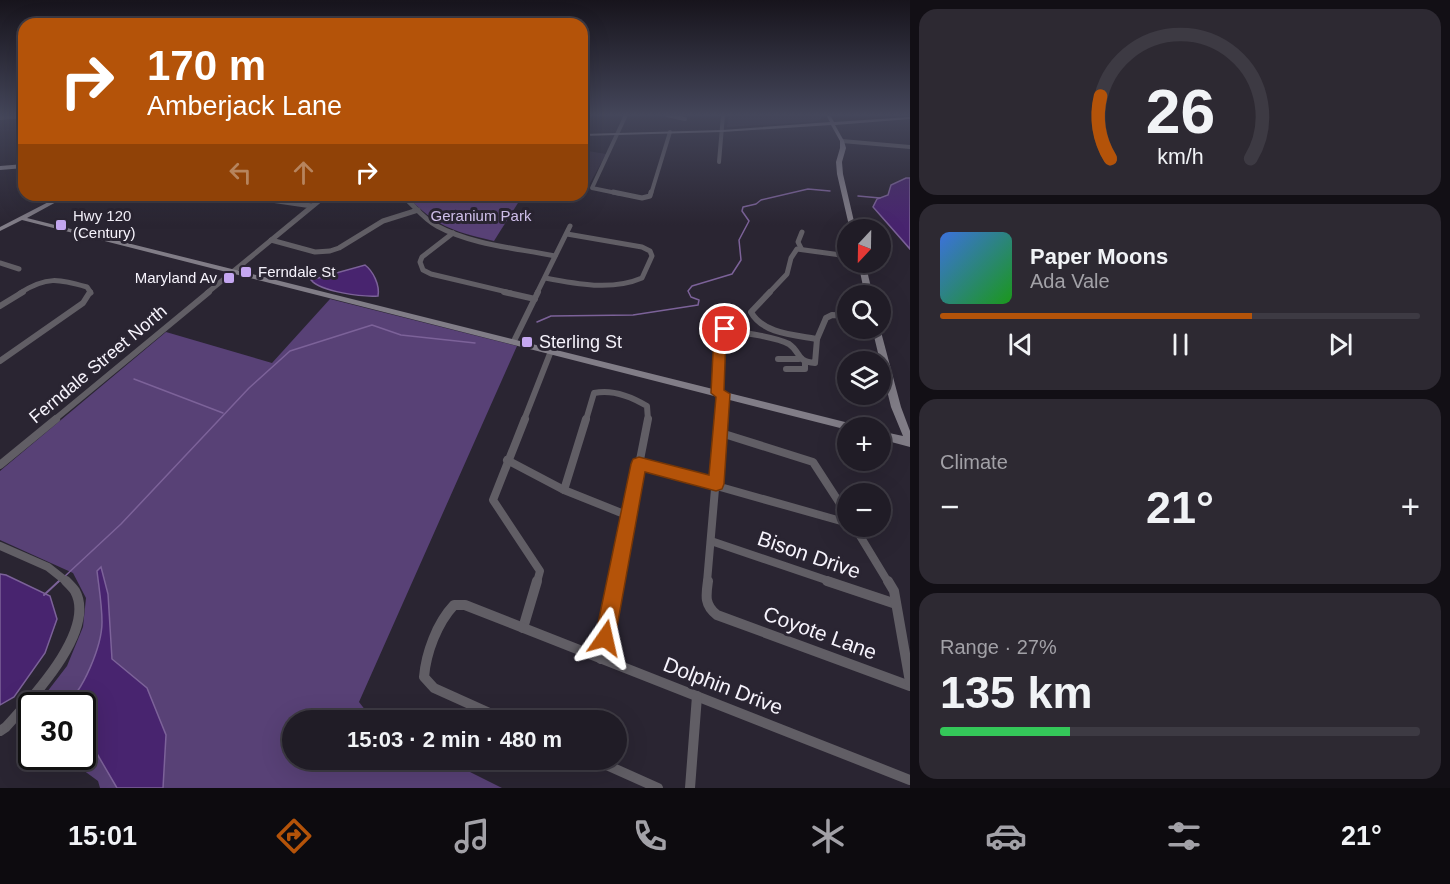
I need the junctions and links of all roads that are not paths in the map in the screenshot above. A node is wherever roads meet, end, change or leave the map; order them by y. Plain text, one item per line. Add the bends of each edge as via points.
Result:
1 (609, 152) edge
2 (664, 152) edge
3 (720, 152) edge
4 (842, 152) edge
5 (719, 162) dead end
6 (18, 166) edge
7 (0, 168) edge
8 (54, 201) edge
9 (284, 201) edge
10 (318, 201) edge
11 (408, 201) edge
12 (312, 206) junction
13 (418, 210) junction
14 (21, 218) junction
15 (850, 219) edge
16 (570, 226) dead end
17 (0, 229) edge
18 (453, 232) junction
19 (802, 232) dead end
20 (567, 234) junction
21 (271, 240) junction
22 (801, 248) junction
23 (837, 254) edge
24 (555, 256) junction
25 (0, 263) edge
26 (19, 269) dead end
27 (234, 271) junction
28 (545, 278) junction
29 (535, 299) junction
30 (0, 306) edge
31 (837, 315) edge
32 (817, 339) junction
33 (879, 339) edge
34 (514, 341) junction
35 (551, 351) junction
36 (778, 359) dead end
37 (0, 361) edge
38 (802, 361) junction
39 (786, 369) dead end
40 (720, 394) junction
41 (837, 424) edge
42 (721, 433) junction
43 (891, 438) edge
44 (910, 442) edge
45 (507, 460) junction
46 (639, 464) junction
47 (0, 465) edge
48 (716, 484) junction
49 (564, 490) junction
50 (837, 499) edge
51 (629, 516) junction
52 (837, 521) edge
53 (861, 537) edge
54 (711, 541) junction
55 (0, 546) edge
56 (897, 604) junction
57 (523, 628) junction
58 (601, 659) junction
59 (910, 684) edge
60 (697, 696) junction
61 (483, 710) edge
62 (0, 731) edge
63 (618, 770) edge
64 (910, 780) edge
65 (658, 788) edge
66 (690, 788) edge

1 - 2 street via 592,189 647,198
3 - 5 street
4 - 15 street via 840,174
6 - 7 street
8 - 14 street
9 - 12 street
10 - 12 street, Ferndale Street North
11 - 13 street
12 - 21 street, Ferndale Street North
13 - 18 street via 431,222
13 - 21 street via 383,221 330,251 315,252
14 - 17 street
14 - 27 street
16 - 20 street
18 - 24 street
18 - 29 street via 421,260 421,267 431,274
19 - 22 street via 798,242
20 - 24 street
20 - 28 street via 642,247 652,256 642,278 633,282 587,286
21 - 27 street, Ferndale Street North
22 - 23 street
22 - 32 street via 791,258 787,274 751,312 757,323
24 - 28 street
25 - 26 street
27 - 34 street
27 - 47 street, Ferndale Street North
28 - 29 street
29 - 34 street
30 - 37 street via 30,287 59,279 87,287 91,293 83,303
31 - 32 street via 826,318
32 - 38 street via 815,363
33 - 44 street via 896,407
34 - 35 street
35 - 40 street
35 - 45 street
36 - 38 street
38 - 39 street via 805,369
38 - 40 street via 787,343 722,331
40 - 41 street
40 - 42 street
42 - 48 street
42 - 50 street via 813,462
43 - 44 street
45 - 49 street
45 - 57 street via 493,500 540,572
46 - 48 street
46 - 49 street via 647,406 605,392 594,393
46 - 51 street
48 - 52 street
48 - 54 street
49 - 51 street
51 - 58 street
53 - 56 street via 894,591
54 - 56 street, Bison Drive
54 - 59 street, Coyote Lane via 706,599 709,609 717,615
55 - 62 street via 62,576 74,590 78,612 72,639 57,667
56 - 59 street
57 - 58 street, Dolphin Drive
57 - 61 street, Dolphin Drive via 465,605 454,605 445,614 425,663 424,677 434,688
58 - 60 street, Dolphin Drive
60 - 64 street, Dolphin Drive
60 - 66 street
63 - 65 street

